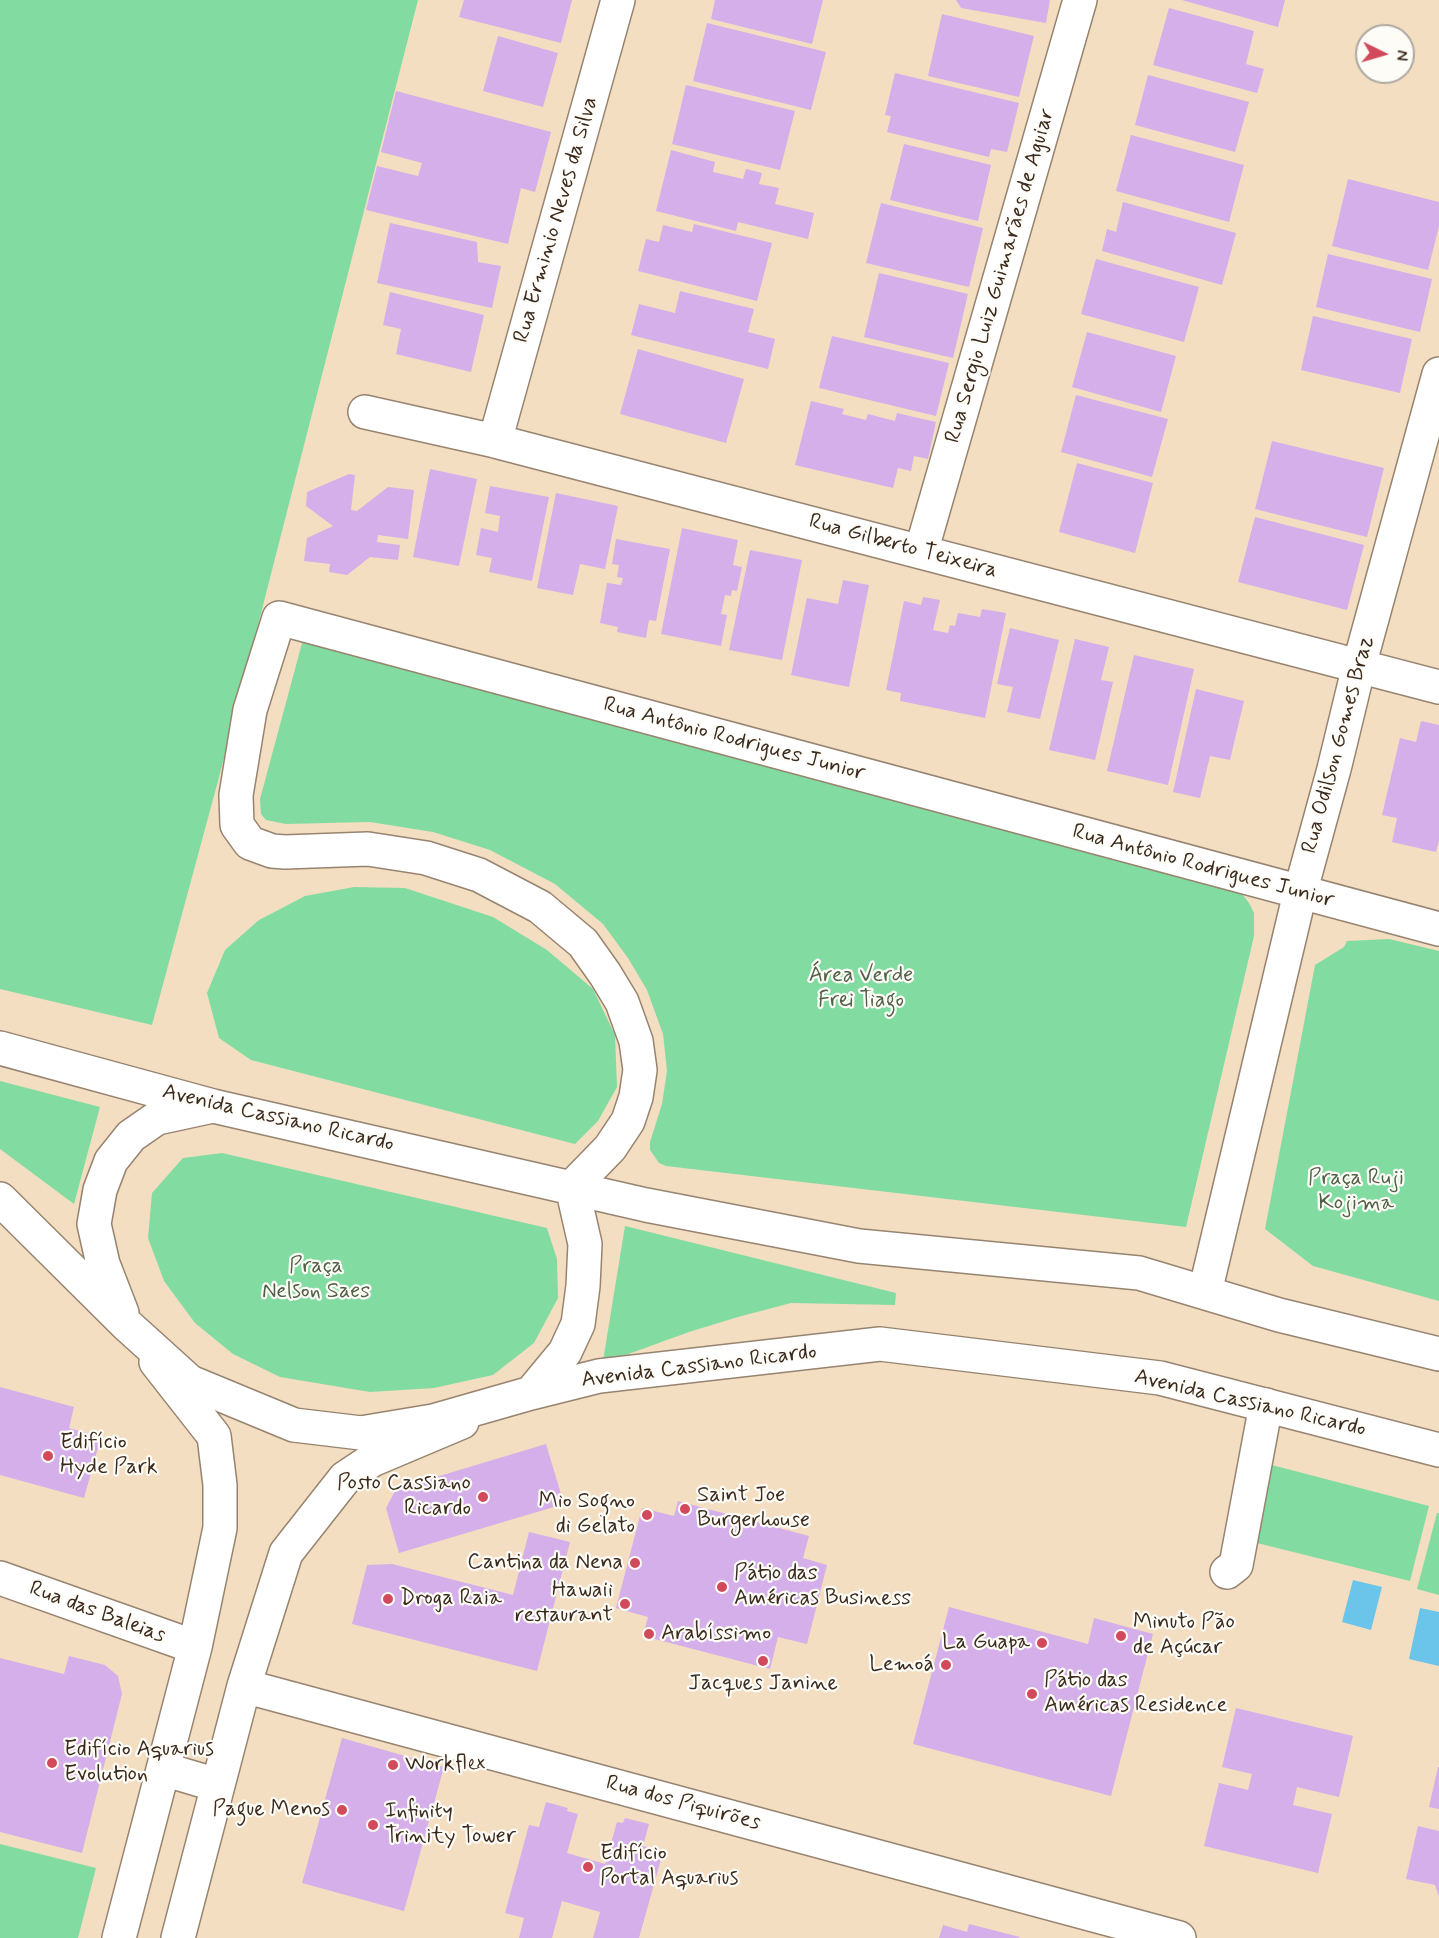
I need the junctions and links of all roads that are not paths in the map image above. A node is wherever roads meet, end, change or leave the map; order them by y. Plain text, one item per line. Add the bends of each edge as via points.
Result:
1 (618, 0) edge
2 (1080, 0) edge
3 (1439, 374) edge
4 (365, 412) dead end
5 (495, 441) junction
6 (921, 552) junction
7 (1359, 666) junction
8 (1439, 687) edge
9 (1299, 893) junction
10 (1439, 929) edge
11 (0, 1048) edge
12 (213, 1106) junction
13 (572, 1187) junction
14 (0, 1198) edge
15 (1205, 1292) junction
16 (127, 1325) junction
17 (1439, 1354) edge
18 (531, 1393) junction
19 (1266, 1405) junction
20 (1439, 1450) edge
21 (1227, 1572) dead end
22 (0, 1578) edge
23 (195, 1647) junction
24 (244, 1686) junction
25 (163, 1769) junction
26 (218, 1785) junction
27 (119, 1938) edge
28 (178, 1938) edge
29 (1179, 1938) edge

1 - 5 street, Rua Erminio Neves da Silva
2 - 6 street, Rua Sergio Luiz Guimarães de Aguiar
3 - 7 street, Rua Odilson Gomes Braz
4 - 5 street, Rua Gilberto Teixeira
5 - 6 street, Rua Gilberto Teixeira
6 - 7 street, Rua Gilberto Teixeira
7 - 8 street, Rua Gilberto Teixeira
7 - 9 street, Rua Odilson Gomes Braz
9 - 10 street, Rua Antônio Rodrigues Junior
9 - 13 street, Rua Antônio Rodrigues Junior via 279,618 250,710 236,795 237,825 250,843 272,851 368,849 426,858 479,875 540,907 583,944 622,1002 636,1041 640,1070 628,1121 610,1148
9 - 15 street, Rua Odilson Gomes Braz
11 - 12 street, Avenida Cassiano Ricardo
12 - 13 street, Avenida Cassiano Ricardo
12 - 16 street via 158,1118 131,1136 111,1161 100,1190 94,1224 103,1264
13 - 15 street, Avenida Cassiano Ricardo via 859,1246 1139,1273
13 - 18 street via 585,1244 578,1323 565,1352
14 - 16 street, Avenida Cassiano Ricardo
15 - 17 street, Avenida Cassiano Ricardo via 1279,1315
16 - 18 street, Avenida Cassiano Ricardo via 190,1382 294,1425 361,1433 433,1421
16 - 23 street via 214,1436 220,1528
18 - 19 street, Avenida Cassiano Ricardo via 599,1376 880,1344 1160,1378
18 - 24 street via 372,1460 345,1478 286,1553
19 - 20 street, Avenida Cassiano Ricardo
19 - 21 street via 1236,1565
22 - 23 street, Rua das Baleias
23 - 25 street
24 - 26 street
24 - 29 street, Rua dos Piquirões
25 - 26 street
25 - 27 street
26 - 28 street

